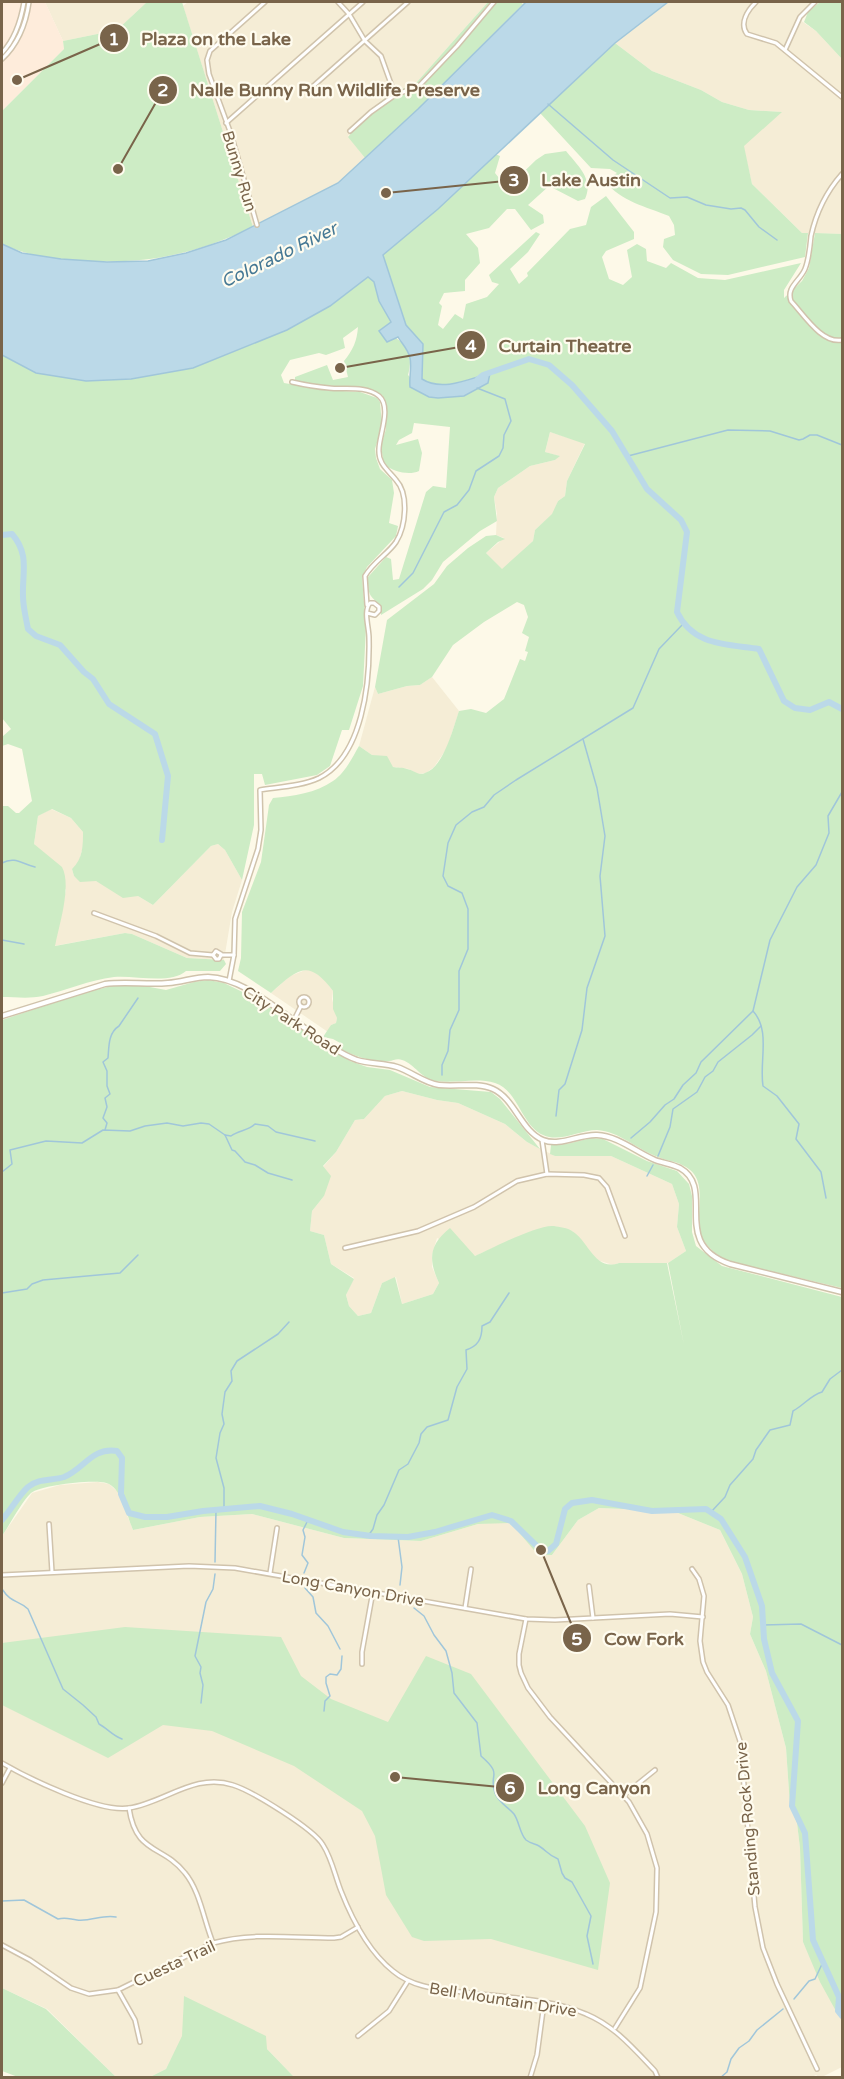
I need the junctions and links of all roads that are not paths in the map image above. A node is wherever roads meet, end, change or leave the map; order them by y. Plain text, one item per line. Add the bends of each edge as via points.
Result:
1 (24, 2) edge
2 (29, 2) edge
3 (265, 2) edge
4 (338, 2) edge
5 (363, 2) edge
6 (408, 2) edge
7 (494, 2) edge
8 (756, 2) edge
9 (815, 2) edge
10 (349, 14) junction
11 (365, 40) junction
12 (785, 50) junction
13 (2, 53) edge
14 (2, 59) edge
15 (311, 88) dead end
16 (395, 95) junction
17 (843, 97) edge
18 (226, 123) junction
19 (350, 131) dead end
20 (843, 174) edge
21 (257, 225) dead end
22 (843, 340) edge
23 (292, 382) dead end
24 (367, 607) junction
25 (367, 613) junction
26 (94, 913) dead end
27 (234, 955) junction
28 (229, 981) junction
29 (301, 1006) dead end
30 (2, 1016) edge
31 (294, 1020) junction
32 (542, 1140) junction
33 (547, 1174) junction
34 (625, 1236) dead end
35 (345, 1248) dead end
36 (843, 1292) edge
37 (49, 1524) dead end
38 (278, 1528) dead end
39 (471, 1569) dead end
40 (692, 1569) dead end
41 (52, 1572) junction
42 (270, 1573) junction
43 (2, 1575) edge
44 (589, 1586) dead end
45 (373, 1591) junction
46 (465, 1608) junction
47 (704, 1617) junction
48 (526, 1618) junction
49 (593, 1618) junction
50 (362, 1664) dead end
51 (2, 1763) edge
52 (9, 1768) junction
53 (655, 1770) dead end
54 (2, 1783) edge
55 (624, 1795) junction
56 (129, 1808) junction
57 (358, 1927) junction
58 (213, 1943) junction
59 (2, 1945) edge
60 (408, 1981) junction
61 (118, 1990) junction
62 (544, 2003) junction
63 (614, 2029) junction
64 (358, 2036) dead end
65 (140, 2042) dead end
66 (817, 2069) dead end
67 (530, 2078) edge
68 (658, 2078) edge

1 - 13 street via 17,27
2 - 14 street via 19,35
3 - 18 street, Bunny Run via 207,55 209,74
4 - 10 street
5 - 10 street
6 - 11 street
7 - 16 street via 419,86
8 - 12 street via 745,17 744,30
9 - 12 street via 800,17
10 - 11 street
10 - 18 street
11 - 15 street
11 - 16 street via 381,56
12 - 17 street
16 - 19 street
18 - 21 street, Bunny Run
20 - 22 street via 817,214 805,269 789,294 791,302 824,336
23 - 24 street via 361,389 378,395 382,401 384,427 379,455 402,487 404,509 397,540 365,576
24 - 25 street
24 - 25 street via 372,603 378,605 379,611 375,615
25 - 27 street via 368,680 347,751 338,764 316,779 260,790 261,830 234,919
26 - 27 street via 190,953 218,959 221,955
27 - 28 street
28 - 30 street, City Park Road via 204,977 169,983 105,984
28 - 31 street, City Park Road
29 - 31 street
31 - 32 street, City Park Road via 354,1059 400,1068 432,1084 495,1090
32 - 33 street
32 - 36 street via 602,1136 679,1168 694,1185 698,1237 714,1256 730,1264
33 - 34 street via 599,1178 607,1187
33 - 35 street via 517,1181 474,1208 418,1231
37 - 41 street
38 - 42 street
39 - 46 street
40 - 47 street, Standing Rock Drive via 703,1589
41 - 42 street, Long Canyon Drive via 205,1566
41 - 43 street, Long Canyon Drive
42 - 45 street, Long Canyon Drive
44 - 49 street
45 - 46 street, Long Canyon Drive
45 - 50 street
46 - 48 street, Long Canyon Drive
47 - 49 street, Long Canyon Drive via 670,1614
47 - 66 street, Standing Rock Drive via 700,1641 703,1662 728,1705 740,1741 755,1906 763,1948
48 - 49 street, Long Canyon Drive
48 - 55 street via 519,1665 528,1688
51 - 52 street, Bell Mountain Drive
52 - 54 street
52 - 56 street, Bell Mountain Drive via 85,1800
53 - 55 street
55 - 63 street via 647,1834 657,1868 658,1891 640,1988
56 - 57 street, Bell Mountain Drive via 205,1782 243,1789 301,1825 323,1844
56 - 58 street via 138,1836 184,1871
57 - 58 street, Cuesta Trail via 334,1938 249,1937
57 - 60 street, Bell Mountain Drive via 380,1958
58 - 61 street, Cuesta Trail
59 - 61 street, Cuesta Trail via 80,1992
60 - 62 street, Bell Mountain Drive
60 - 64 street via 388,2011
61 - 65 street via 135,2020
62 - 63 street, Bell Mountain Drive via 585,2013
62 - 67 street
63 - 68 street, Bell Mountain Drive via 656,2071

